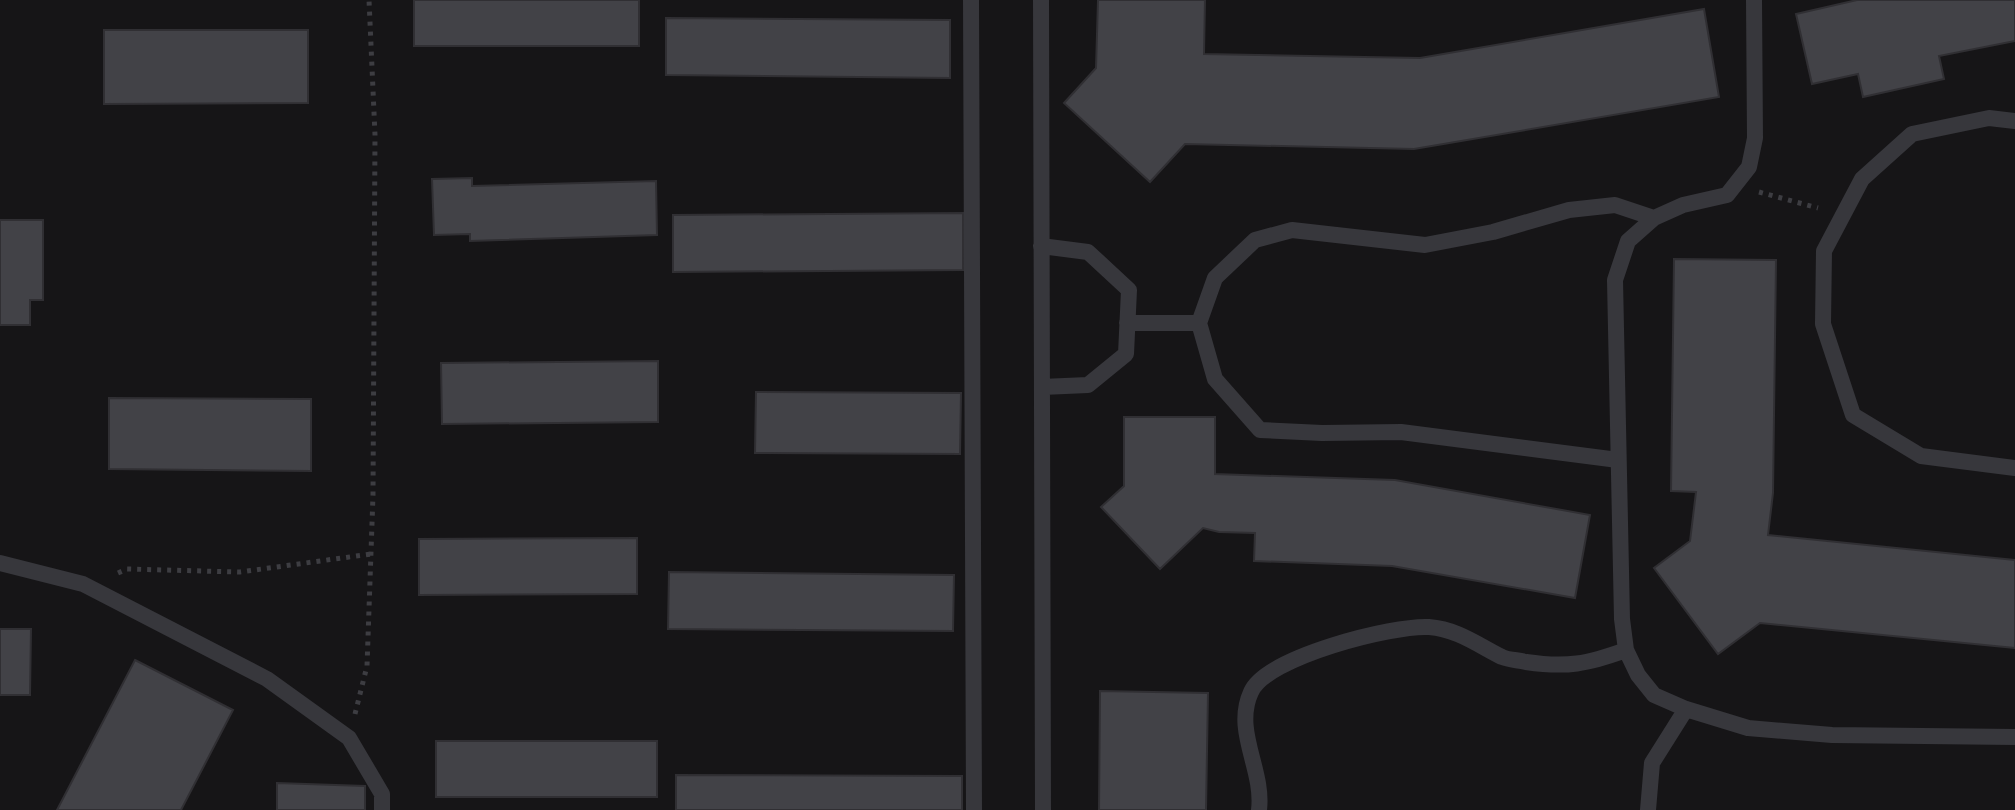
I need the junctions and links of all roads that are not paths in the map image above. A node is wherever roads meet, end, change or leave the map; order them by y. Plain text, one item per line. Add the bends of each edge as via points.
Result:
1 (971, 0) edge
2 (1041, 0) edge
3 (1754, 0) edge
4 (2015, 121) edge
5 (1654, 218) junction
6 (1041, 246) junction
7 (1127, 323) junction
8 (1199, 323) junction
9 (1042, 387) junction
10 (1618, 460) junction
11 (2015, 468) edge
12 (0, 563) edge
13 (1626, 650) junction
14 (1686, 709) junction
15 (2015, 737) edge
16 (382, 810) edge
17 (974, 810) edge
18 (1043, 810) edge
19 (1259, 810) edge
20 (1648, 810) edge

1 - 17 lane
2 - 6 lane
3 - 5 lane via 1755,138 1749,167 1727,195
4 - 11 lane via 1989,118 1912,134 1862,179 1824,251 1823,324 1853,415 1921,456
5 - 8 lane via 1615,205 1569,210 1425,245 1292,230 1255,240 1215,278
5 - 10 lane via 1628,241 1615,280
6 - 7 lane via 1088,252 1129,290
6 - 9 lane
7 - 8 lane
7 - 9 lane via 1126,354 1088,385
8 - 10 lane via 1215,379 1260,430 1401,432
9 - 18 lane
10 - 13 lane
12 - 16 lane via 83,584 267,679 349,738 382,794
13 - 14 lane via 1654,695
13 - 19 lane via 1557,667 1505,658 1460,634 1428,627 1321,648 1276,668 1251,689 1243,723 1257,774
14 - 15 lane via 1748,728 1832,735
14 - 20 lane via 1652,763

